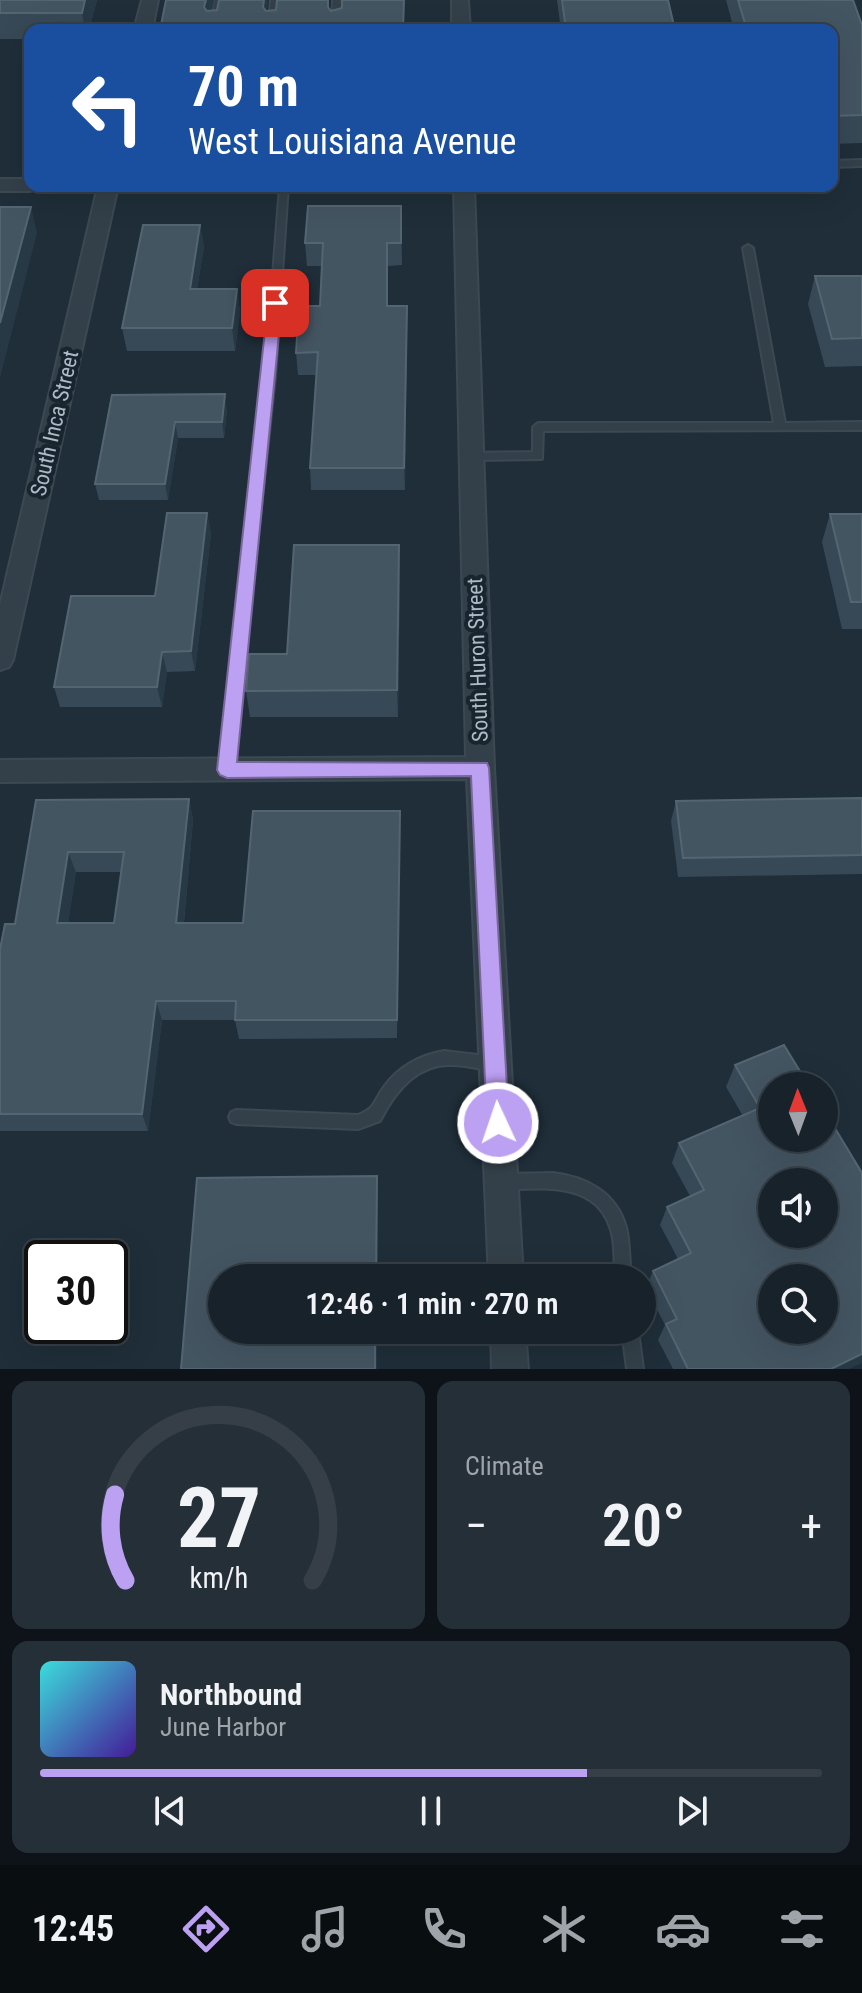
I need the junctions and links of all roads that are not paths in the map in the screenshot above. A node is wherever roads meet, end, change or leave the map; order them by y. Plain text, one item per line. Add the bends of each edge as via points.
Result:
1 (150, 0) edge
2 (219, 0) edge
3 (275, 0) edge
4 (337, 0) edge
5 (460, 0) edge
6 (144, 24) edge
7 (215, 24) edge
8 (273, 24) edge
9 (336, 24) edge
10 (461, 24) edge
11 (862, 163) edge
12 (838, 164) edge
13 (0, 185) edge
14 (24, 185) edge
15 (107, 192) edge
16 (284, 192) edge
17 (464, 192) edge
18 (748, 248) dead end
19 (780, 426) junction
20 (862, 426) edge
21 (471, 457) junction
22 (0, 660) edge
23 (480, 768) junction
24 (227, 770) junction
25 (0, 771) edge
26 (495, 1064) junction
27 (236, 1117) dead end
28 (501, 1182) junction
29 (505, 1264) edge
30 (622, 1264) edge
31 (509, 1344) edge
32 (632, 1344) edge
33 (510, 1369) edge
34 (635, 1369) edge

1 - 6 street
2 - 7 lane
3 - 8 lane
4 - 9 lane
5 - 10 street
11 - 12 lane
13 - 14 street
15 - 22 street, South Inca Street
16 - 24 lane via 270,377
17 - 21 street, South Huron Street
18 - 19 lane
19 - 20 lane
19 - 21 lane via 538,427 538,456
21 - 23 street, South Huron Street
23 - 24 street
23 - 26 street, South Huron Street
24 - 25 street
26 - 27 lane via 440,1058 404,1074 375,1116 358,1122
26 - 28 street, South Huron Street
28 - 29 street, South Huron Street
28 - 30 lane via 569,1181 591,1192 617,1222
31 - 33 street
32 - 34 lane

